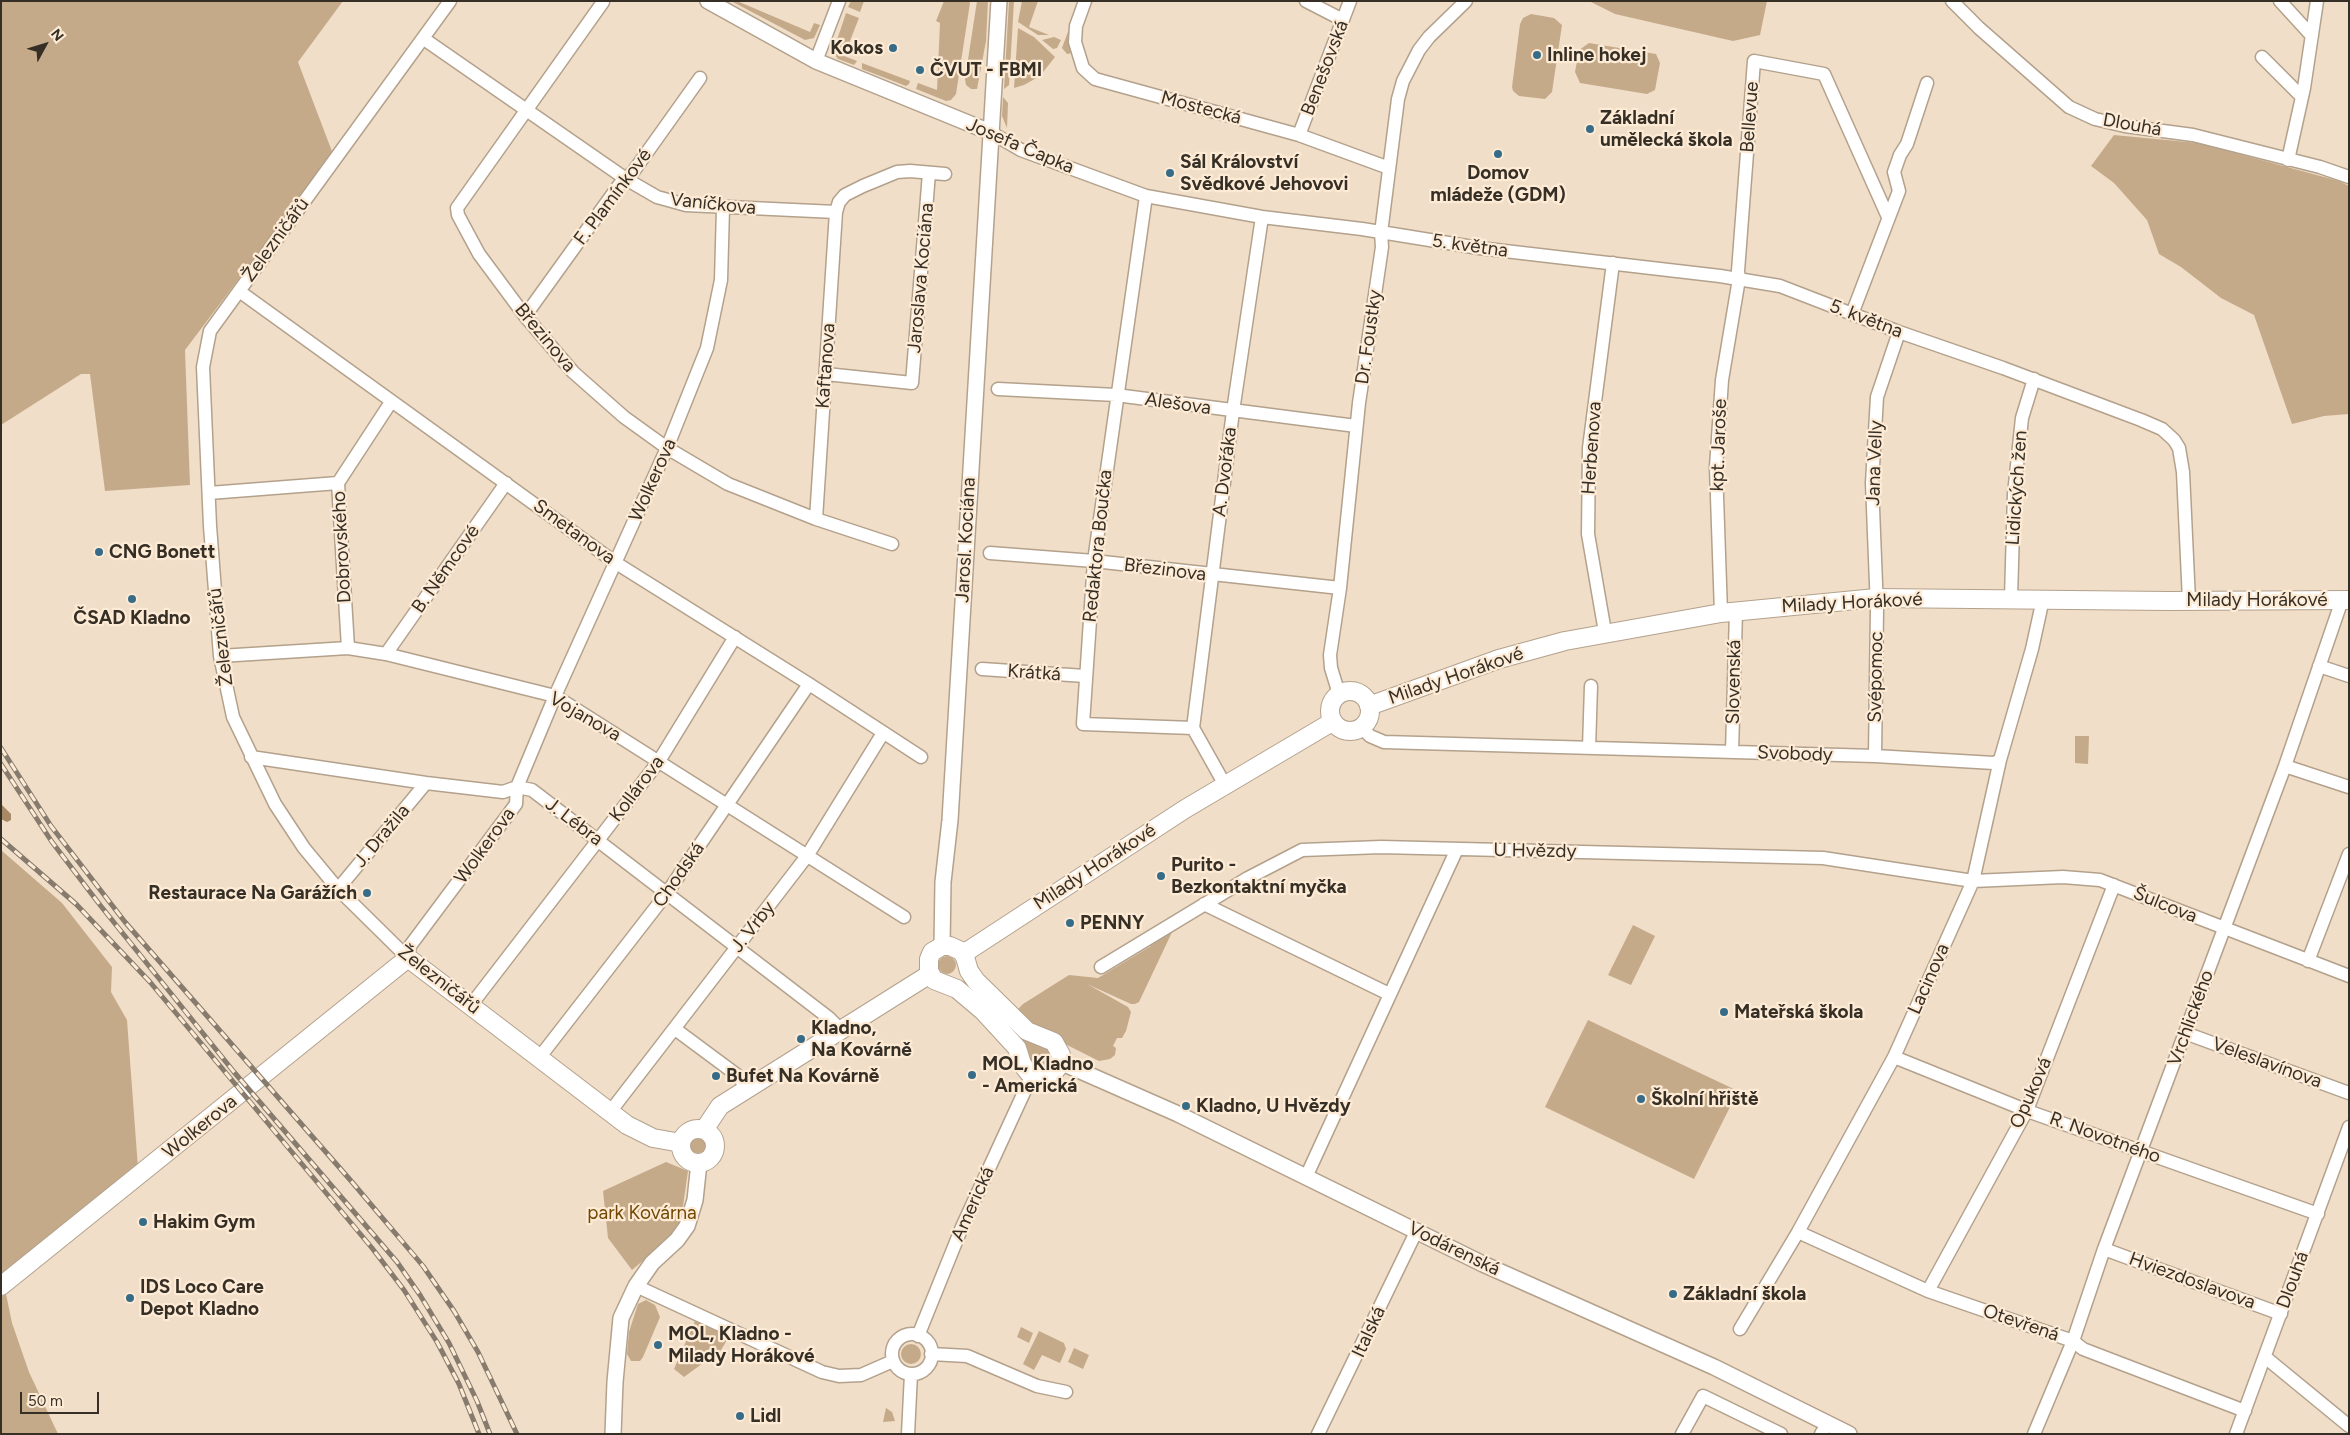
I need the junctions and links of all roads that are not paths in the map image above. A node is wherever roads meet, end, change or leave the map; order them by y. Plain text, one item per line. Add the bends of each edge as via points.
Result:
1 (450, 1) edge
2 (708, 1) edge
3 (839, 1) edge
4 (999, 1) edge
5 (1085, 1) edge
6 (1306, 1) edge
7 (1350, 1) edge
8 (1466, 1) edge
9 (1952, 1) edge
10 (2280, 1) edge
11 (2317, 1) edge
12 (603, 2) edge
13 (1343, 20) junction
14 (2312, 36) junction
15 (424, 39) junction
16 (2262, 57) dead end
17 (816, 60) junction
18 (700, 78) dead end
19 (1927, 83) dead end
20 (2302, 97) junction
21 (527, 110) junction
22 (990, 132) junction
23 (1299, 135) junction
24 (2288, 160) junction
25 (1388, 168) junction
26 (929, 172) junction
27 (945, 174) dead end
28 (2349, 177) edge
29 (626, 179) junction
30 (1146, 196) junction
31 (723, 208) junction
32 (836, 212) junction
33 (1262, 216) junction
34 (1888, 217) junction
35 (1381, 233) junction
36 (1613, 263) junction
37 (1739, 279) junction
38 (239, 290) junction
39 (1852, 314) junction
40 (525, 316) junction
41 (1899, 332) junction
42 (826, 374) junction
43 (2034, 380) junction
44 (998, 389) dead end
45 (1116, 395) junction
46 (391, 402) junction
47 (1233, 411) junction
48 (1356, 426) junction
49 (667, 448) junction
50 (338, 483) junction
51 (506, 483) junction
52 (209, 494) junction
53 (816, 519) junction
54 (892, 544) dead end
55 (990, 553) dead end
56 (1094, 561) junction
57 (616, 563) junction
58 (1212, 575) junction
59 (1340, 588) junction
60 (1876, 598) junction
61 (2011, 598) junction
62 (2043, 599) junction
63 (2345, 600) edge
64 (2189, 601) junction
65 (1728, 612) junction
66 (1605, 632) junction
67 (735, 637) junction
68 (348, 648) junction
69 (386, 654) junction
70 (220, 656) junction
71 (2319, 666) junction
72 (982, 669) dead end
73 (1086, 676) junction
74 (2349, 676) edge
75 (809, 684) junction
76 (1591, 686) dead end
77 (1340, 694) junction
78 (555, 696) junction
79 (1369, 706) junction
80 (1332, 722) junction
81 (1193, 728) junction
82 (1362, 728) junction
83 (883, 733) junction
84 (1589, 748) junction
85 (1732, 752) junction
86 (1875, 756) junction
87 (251, 757) junction
88 (921, 757) dead end
89 (2000, 760) junction
90 (659, 761) junction
91 (2285, 766) junction
92 (426, 783) junction
93 (1225, 785) junction
94 (2349, 787) edge
95 (517, 788) junction
96 (727, 805) junction
97 (598, 840) junction
98 (1457, 850) junction
99 (2349, 854) edge
100 (807, 856) junction
101 (1973, 881) junction
102 (2114, 885) junction
103 (338, 889) junction
104 (667, 893) junction
105 (1204, 904) junction
106 (904, 917) dead end
107 (2224, 929) junction
108 (942, 946) junction
109 (737, 947) junction
110 (963, 954) junction
111 (408, 958) junction
112 (2308, 961) junction
113 (1101, 967) dead end
114 (930, 974) junction
115 (2349, 976) edge
116 (1389, 994) junction
117 (471, 1005) junction
118 (675, 1028) junction
119 (840, 1029) junction
120 (2185, 1033) junction
121 (1894, 1057) junction
122 (538, 1058) junction
123 (1060, 1062) junction
124 (1032, 1075) junction
125 (747, 1088) junction
126 (2349, 1093) edge
127 (2026, 1110) junction
128 (610, 1112) junction
129 (2349, 1126) edge
130 (704, 1130) junction
131 (681, 1143) junction
132 (2141, 1151) junction
133 (699, 1163) junction
134 (1306, 1177) junction
135 (2318, 1214) junction
136 (1417, 1230) junction
137 (1798, 1232) junction
138 (2104, 1249) junction
139 (1, 1286) edge
140 (636, 1286) junction
141 (1928, 1291) junction
142 (2281, 1314) junction
143 (1740, 1330) dead end
144 (918, 1336) junction
145 (2073, 1341) junction
146 (931, 1354) junction
147 (2265, 1356) junction
148 (893, 1361) junction
149 (911, 1374) junction
150 (1066, 1392) dead end
151 (2245, 1411) junction
152 (2349, 1426) edge
153 (1825, 1428) edge
154 (613, 1434) edge
155 (908, 1434) edge
156 (1318, 1434) edge
157 (1682, 1434) edge
158 (1780, 1434) edge
159 (1848, 1434) edge
160 (2034, 1434) edge
161 (2236, 1434) edge

1 - 15 street, Železničářů
2 - 17 street, Josefa Čapka
3 - 17 street
4 - 22 street, Jarosl. Kociána
5 - 23 street, Mostecká via 1076,26 1075,42 1083,68 1096,79
6 - 13 street
7 - 13 street, Benešovská
8 - 25 street, Dr. Foustky via 1429,37 1410,64 1398,99
9 - 24 street, Dlouhá via 2069,107 2095,119 2193,135
10 - 14 street
11 - 14 street
12 - 21 street, Březinova
13 - 23 street, Benešovská
14 - 20 street
15 - 21 street, Vaníčkova
15 - 38 street, Železničářů
16 - 20 street
17 - 22 street, Josefa Čapka
18 - 29 street, F. Plamínkové
19 - 34 street via 1894,172 1899,190
20 - 24 street
21 - 29 street, Vaníčkova
21 - 40 street, Březinova via 457,208 479,254
22 - 30 street, Josefa Čapka via 1020,150
22 - 108 street, Jarosl. Kociána via 950,820 943,882
23 - 25 street, Mostecká
24 - 28 street, Dlouhá
25 - 35 street, Dr. Foustky
26 - 27 street
26 - 32 street via 897,172 863,186 845,195
26 - 42 street, Jaroslava Kociána via 912,383
29 - 31 street, Vaníčkova via 657,197 686,205
29 - 40 street, F. Plamínkové
30 - 33 street, Josefa Čapka
30 - 45 street, Redaktora Boučka
31 - 32 street, Vaníčkova
31 - 49 street, Wolkerova via 721,280 706,348
32 - 42 street, Kaftanova
33 - 35 street, Josefa Čapka
33 - 47 street, A. Dvořáka
34 - 37 street, Bellevue via 1824,74 1754,61
34 - 39 street
35 - 36 street, 5. května
35 - 48 street, Dr. Foustky via 1382,247
36 - 37 street, 5. května
36 - 66 street, Herbenova via 1589,448 1588,534
37 - 39 street, 5. května via 1780,286
37 - 65 street, kpt. Jaroše via 1722,380 1716,467
38 - 46 street, Smetanova
38 - 52 street, Železničářů via 210,331 204,352
39 - 41 street, 5. května
40 - 49 street, Březinova via 573,372 624,417
41 - 43 street, 5. května
41 - 60 street, Jana Velly via 1877,397 1872,483
42 - 53 street, Kaftanova
43 - 61 street, Lidických žen via 2022,418 2014,494
43 - 64 street, 5. května via 2142,420 2162,429 2174,440 2183,472
44 - 45 street, Alešova
45 - 47 street, Alešova
45 - 56 street, Redaktora Boučka
46 - 50 street, Dobrovského
46 - 51 street, Smetanova
47 - 48 street, Alešova
47 - 58 street, A. Dvořáka
48 - 59 street, Dr. Foustky
49 - 53 street, Březinova via 728,484
49 - 57 street, Wolkerova
50 - 52 street
50 - 68 street, Dobrovského
51 - 57 street, Smetanova
51 - 69 street, B. Němcové
52 - 70 street, Železničářů
53 - 54 street, Březinova
55 - 56 street, Březinova
56 - 58 street, Březinova
56 - 73 street, Redaktora Boučka
57 - 67 street, Smetanova
57 - 78 street, Wolkerova
58 - 59 street, Březinova
58 - 81 street, A. Dvořáka
59 - 77 street, Dr. Foustky via 1330,655
60 - 61 main road, Milady Horákové
60 - 65 main road, Milady Horákové
60 - 86 street, Svépomoc
61 - 62 main road, Milady Horákové
62 - 64 main road, Milady Horákové
62 - 89 street, Lacinova
63 - 64 main road, Milady Horákové
63 - 71 street, Vrchlického
65 - 66 main road, Milady Horákové
65 - 85 street, Slovenská
66 - 79 main road, Milady Horákové via 1499,659
67 - 75 street, Smetanova
67 - 90 street, Kollárova
68 - 69 street, Vojanova
68 - 70 street, Vojanova
69 - 78 street, Vojanova
70 - 87 street, Železničářů via 233,716
71 - 74 street
71 - 91 street, Vrchlického
72 - 73 street, Krátká
73 - 81 street, Redaktora Boučka via 1083,724
75 - 83 street, Smetanova
75 - 96 street, Chodská
76 - 84 street
77 - 79 main road, Milady Horákové via 1347,691 1360,694
77 - 80 main road via 1332,702
78 - 90 street, Vojanova
78 - 95 street, Wolkerova
79 - 82 main road, Milady Horákové via 1369,717
80 - 82 main road via 1349,732
80 - 93 main road, Milady Horákové
81 - 93 street
82 - 84 street, Svobody via 1384,742
83 - 88 street, Smetanova
83 - 100 street, J. Vrby
84 - 85 street, Svobody
85 - 86 street, Svobody
86 - 89 street, Svobody via 1994,763
87 - 92 street, J. Lébra
87 - 103 street, Železničářů via 275,804 304,848
89 - 101 street, Lacinova
90 - 96 street, Vojanova
90 - 97 street, Kollárova
91 - 94 street
91 - 107 street, Vrchlického
92 - 95 street, J. Lébra via 502,792
92 - 103 street, J. Dražila
93 - 110 main road, Milady Horákové
95 - 97 street, J. Lébra via 532,790
95 - 111 street, Wolkerova via 516,804 410,946
96 - 100 street, Vojanova
96 - 104 street, Chodská
97 - 104 street, J. Lébra
97 - 117 street, Kollárova
98 - 101 street, U Hvězdy via 1823,858
98 - 105 street, U Hvězdy via 1372,847 1302,850
98 - 116 street
99 - 112 street
100 - 106 street, Vojanova
100 - 109 street, J. Vrby
101 - 102 street, Šulcova via 2063,877 2100,880
101 - 121 street, Lacinova
102 - 107 street, Šulcova
102 - 127 street, Opuková
103 - 111 street, Železničářů
104 - 109 street, J. Lébra
104 - 122 street, Chodská
105 - 113 street, U Hvězdy
105 - 116 street
107 - 112 street, Šulcova
107 - 120 street, Vrchlického
108 - 110 main road via 954,947
108 - 114 main road via 932,952
109 - 118 street, J. Vrby
109 - 119 street, J. Lébra
110 - 123 main road via 972,976 1004,1010 1032,1034 1054,1042 1060,1051
111 - 117 main road, Železničářů
111 - 139 main road, Wolkerova
112 - 115 street, Šulcova
114 - 119 main road
114 - 124 main road via 937,982 957,989 983,1011 1017,1048 1023,1068
116 - 134 street
117 - 122 main road, Železničářů
118 - 125 street via 736,1075
118 - 128 street, J. Vrby
119 - 125 main road
120 - 126 street, Veleslavínova
120 - 132 street, Vrchlického
121 - 127 street, R. Novotného
121 - 137 street, Lacinova
122 - 128 main road, Železničářů
123 - 124 main road via 1049,1075
123 - 134 street, Vodárenská via 1178,1114
124 - 144 street, Americká via 962,1227
125 - 130 main road via 720,1106
127 - 132 street, R. Novotného
127 - 141 street, Opuková
128 - 131 main road, Železničářů via 644,1134
129 - 135 street, Dlouhá
130 - 131 main road via 690,1131
130 - 133 main road via 714,1139 715,1149 711,1157
131 - 133 main road via 686,1159
132 - 135 street, R. Novotného
132 - 138 street, Vrchlického
133 - 140 street via 695,1200 687,1226 652,1263
134 - 136 street, Vodárenská
135 - 142 street, Dlouhá
136 - 153 street, Vodárenská via 1483,1264 1714,1367
136 - 156 street, Italská
137 - 141 street, Otevřená
137 - 143 street, Lacinova
138 - 142 street, Hviezdoslavova
138 - 145 street, Vrchlického
140 - 148 street via 822,1372 838,1376 862,1375
140 - 154 street via 621,1318
141 - 145 street, Otevřená
142 - 147 street, Dlouhá
144 - 146 street via 928,1344
144 - 148 street via 907,1335 898,1340 892,1350
145 - 151 street, Otevřená via 2083,1349
145 - 160 street, Vrchlického
146 - 149 street via 921,1372
146 - 150 street via 967,1356 1037,1386
147 - 151 street, Dlouhá
147 - 152 street
148 - 149 street via 900,1370
149 - 155 street
151 - 161 street, Dlouhá
153 - 159 street, Vodárenská
157 - 158 street via 1703,1396

